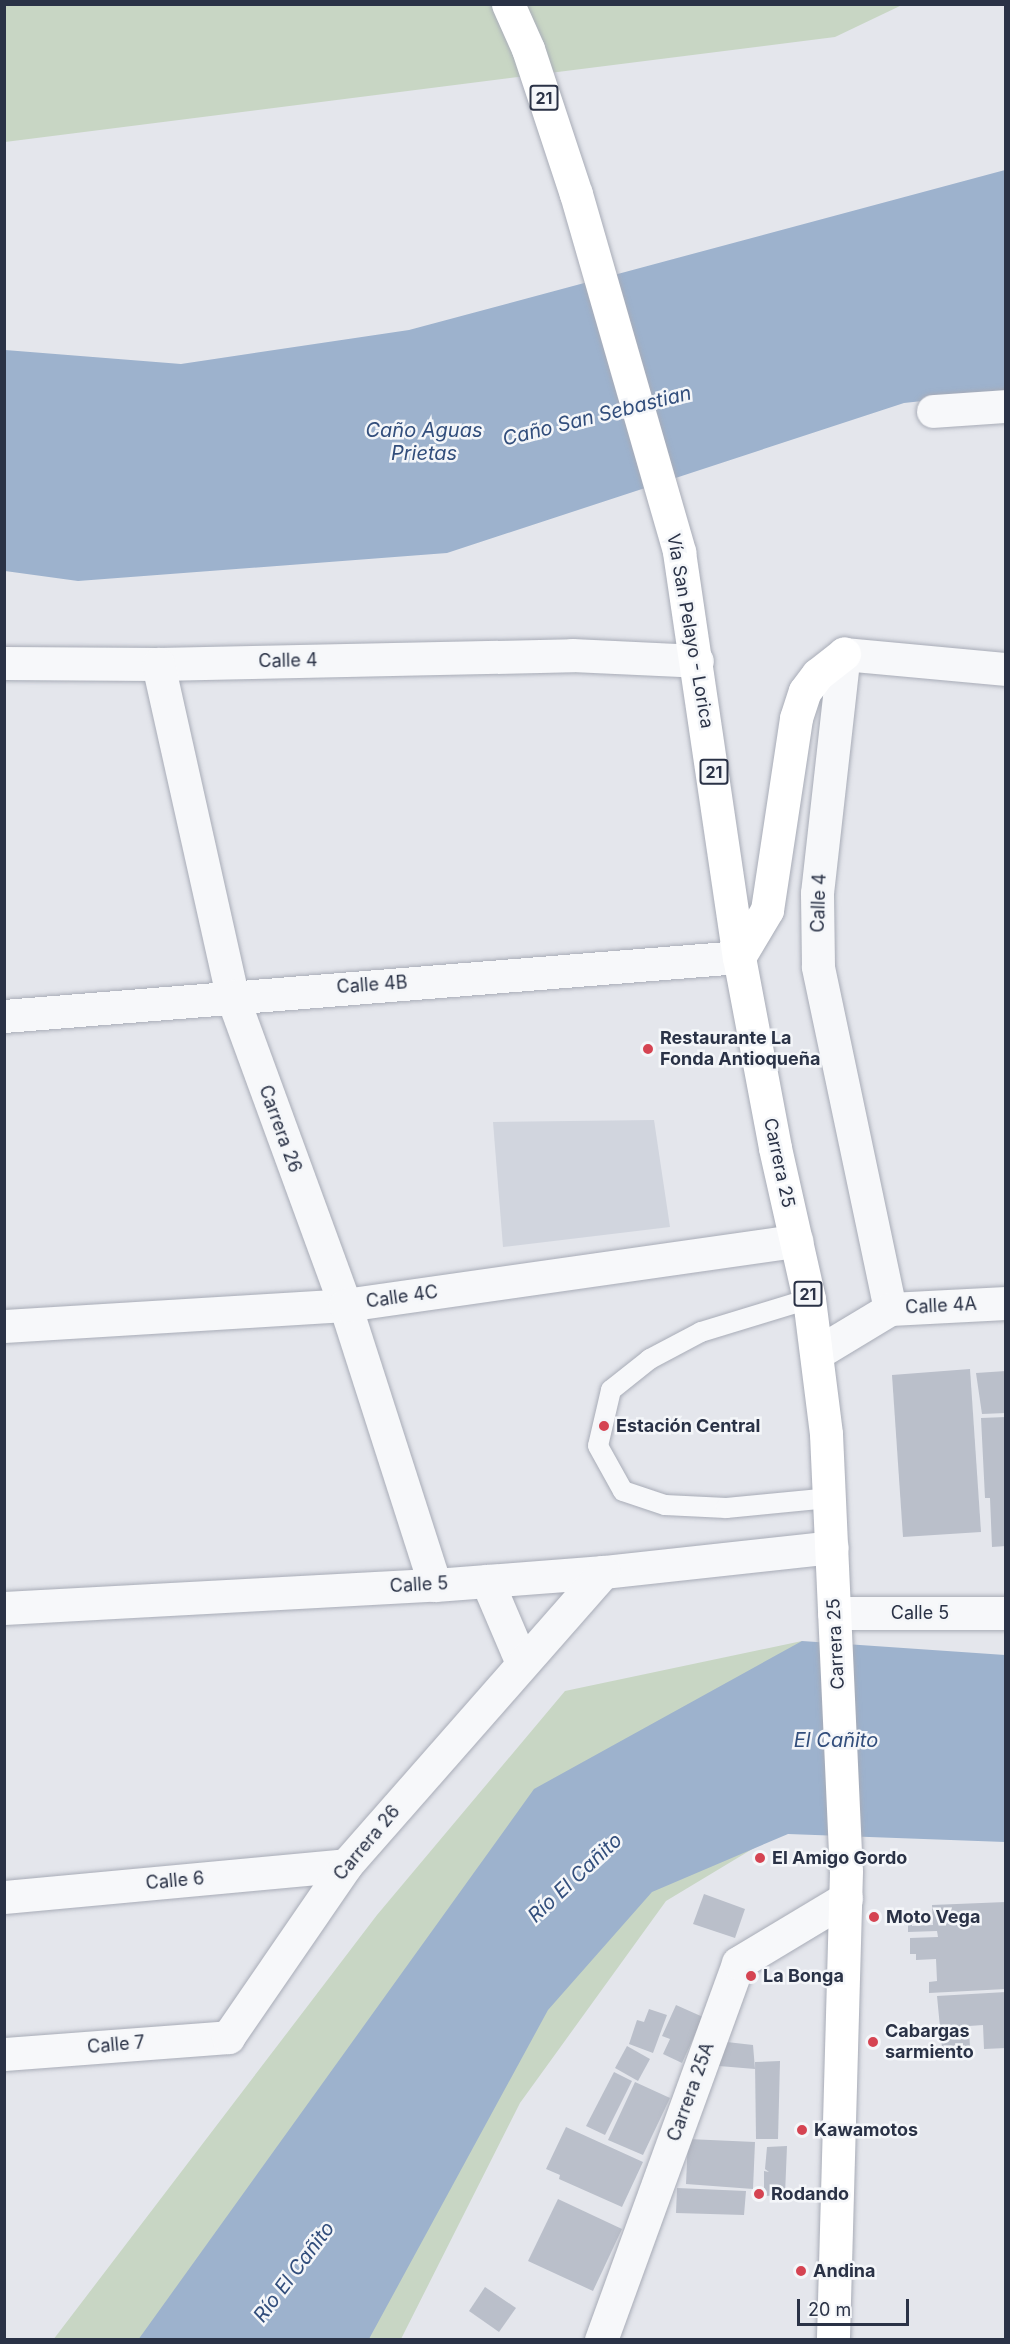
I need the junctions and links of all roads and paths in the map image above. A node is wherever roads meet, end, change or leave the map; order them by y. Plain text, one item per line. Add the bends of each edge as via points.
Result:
1 (508, 4) edge
2 (1005, 406) edge
3 (933, 411) dead end
4 (844, 654) junction
5 (697, 660) junction
6 (4, 663) edge
7 (158, 664) junction
8 (1005, 669) edge
9 (739, 957) junction
10 (232, 996) junction
11 (4, 1016) edge
12 (796, 1241) junction
13 (809, 1299) junction
14 (1005, 1303) edge
15 (345, 1305) junction
16 (890, 1309) junction
17 (4, 1326) edge
18 (816, 1353) junction
19 (829, 1498) junction
20 (832, 1547) junction
21 (603, 1572) junction
22 (487, 1581) junction
23 (435, 1585) junction
24 (4, 1608) edge
25 (1005, 1613) edge
26 (835, 1625) junction
27 (522, 1663) junction
28 (346, 1865) junction
29 (846, 1885) junction
30 (4, 1897) edge
31 (228, 2037) joint
32 (4, 2054) edge
33 (601, 2340) edge
34 (833, 2340) edge

1 - 5 main road, Vía San Pelayo - Lorica / 21 via 528,49 576,194 674,532
2 - 3 street
4 - 8 street
4 - 9 main road via 818,674 805,692 796,718 767,910
4 - 16 street, Calle 4 via 817,893 818,966
5 - 7 street, Calle 4 via 572,655
5 - 9 main road, Vía San Pelayo - Lorica / 21
6 - 7 street, Calle 4
7 - 10 street, Carrera 26
9 - 10 street, Calle 4B
9 - 12 main road, Carrera 25 / 21
10 - 11 street, Calle 4B
10 - 15 street, Carrera 26
12 - 13 main road, Carrera 25 / 21
12 - 15 street, Calle 4C
13 - 18 main road, Carrera 25 / 21
13 - 19 lane via 701,1332 650,1359 611,1390 598,1446 623,1491 665,1505 726,1508
14 - 16 street, Calle 4A
15 - 17 street, Calle 4C
15 - 23 street, Carrera 26
16 - 18 street, Calle 4A
18 - 19 main road, Carrera 25 / 21
19 - 20 main road, Carrera 25 / 21
20 - 21 street, Calle 5
20 - 26 main road, Carrera 25 / 21
21 - 22 street, Calle 5
21 - 27 street, Carrera 26
22 - 23 street, Calle 5
22 - 27 street
23 - 24 street, Calle 5
25 - 26 street, Calle 5
26 - 29 main road, Carrera 25 / 21
27 - 28 street, Carrera 26
28 - 30 street, Calle 6
28 - 31 street, Carrera 26
29 - 33 street, Carrera 25A via 738,1963
29 - 34 main road, Carrera 25 / 21
31 - 32 street, Calle 7

